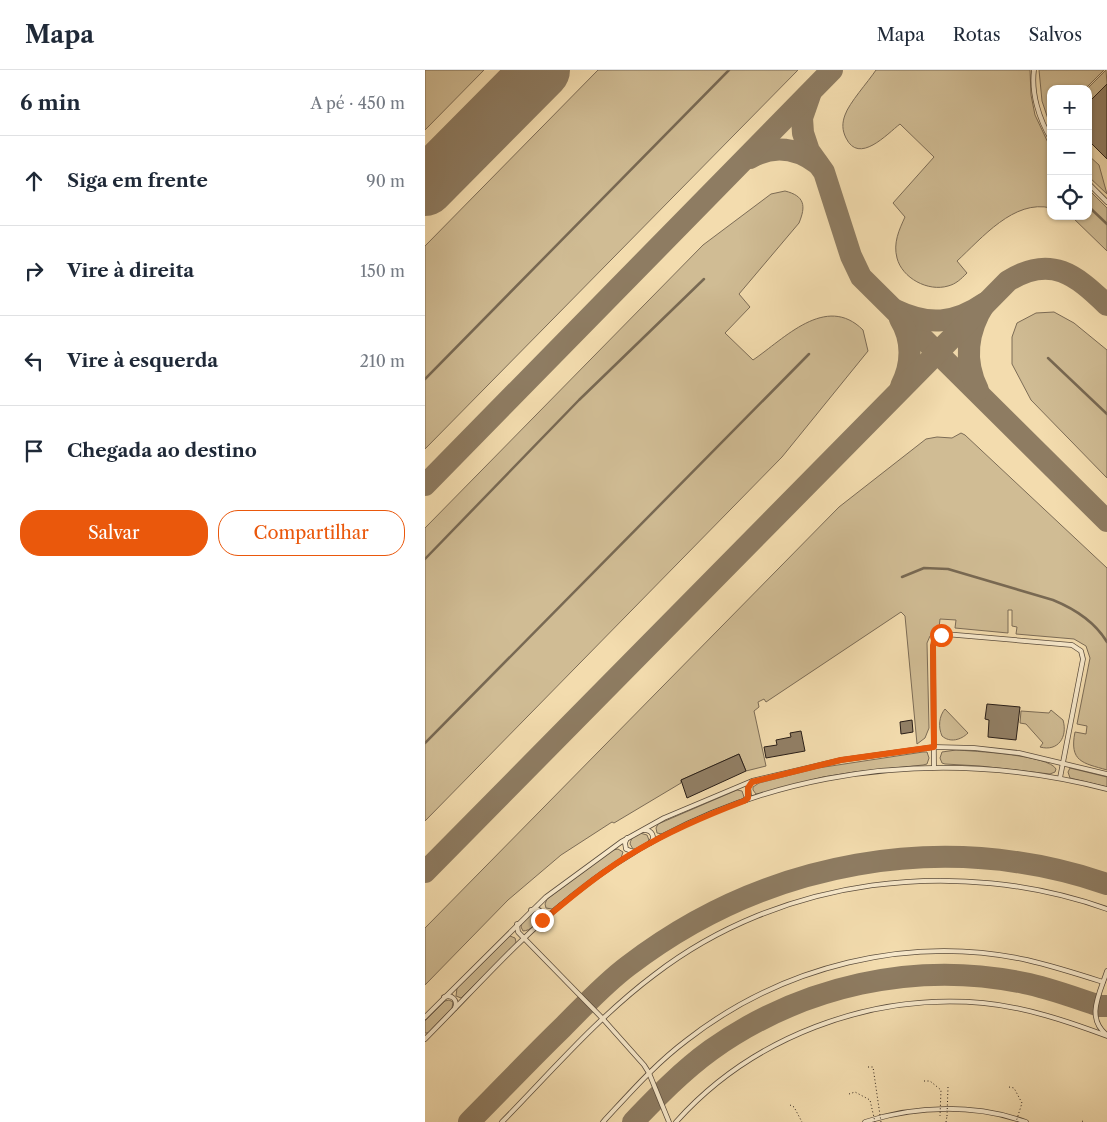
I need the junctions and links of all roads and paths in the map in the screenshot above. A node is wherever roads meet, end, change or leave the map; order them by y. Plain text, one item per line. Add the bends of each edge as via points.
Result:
1 (1034, 70) edge
2 (1047, 130) edge
3 (1092, 187) edge
4 (1107, 202) edge
5 (934, 747) junction
6 (1063, 762) junction
7 (934, 767) junction
8 (1107, 774) edge
9 (1060, 778) junction
10 (752, 782) junction
11 (737, 787) junction
12 (1107, 790) edge
13 (749, 792) junction
14 (759, 796) junction
15 (744, 801) junction
16 (642, 830) junction
17 (629, 837) junction
18 (649, 845) junction
19 (636, 851) junction
20 (1107, 909) edge
21 (530, 911) junction
22 (519, 922) junction
23 (541, 922) junction
24 (524, 939) junction
25 (1107, 971) edge
26 (1103, 982) junction
27 (443, 998) junction
28 (454, 1010) junction
29 (425, 1017) edge
30 (603, 1018) junction
31 (1107, 1035) edge
32 (425, 1038) edge
33 (868, 1068) dead end
34 (649, 1073) junction
35 (924, 1081) dead end
36 (948, 1086) dead end
37 (1009, 1087) dead end
38 (849, 1094) dead end
39 (790, 1105) dead end
40 (940, 1116) dead end
41 (502, 1122) edge
42 (603, 1122) edge
43 (669, 1122) edge
44 (676, 1122) edge
45 (802, 1122) edge
46 (865, 1122) edge
47 (875, 1122) edge
48 (881, 1122) edge
49 (946, 1122) edge
50 (1016, 1122) edge
51 (1026, 1122) edge

1 - 2 lane via 1037,105
3 - 4 lane
5 - 6 lane via 997,750
5 - 6 lane via 933,646 937,638 945,634 1072,645 1081,651 1083,659
5 - 7 lane
5 - 10 lane via 841,760
6 - 8 lane
6 - 9 lane
7 - 9 lane via 995,769
7 - 14 lane via 823,779
9 - 12 lane
10 - 11 lane
10 - 13 lane via 748,785
11 - 13 lane via 742,786
11 - 16 lane
13 - 14 lane
13 - 15 lane
14 - 15 lane
15 - 18 lane
16 - 17 lane
16 - 18 lane via 649,830 652,834
17 - 19 lane via 625,846
17 - 21 lane
18 - 19 lane
19 - 23 lane
20 - 30 lane via 1023,886 955,880 876,884 822,895 754,918 694,948 655,974
21 - 22 lane
21 - 23 lane via 541,911
22 - 24 lane via 517,930
22 - 27 lane
23 - 24 lane
24 - 28 lane
24 - 30 lane
25 - 26 lane
26 - 31 lane via 1095,1014 1096,1022
26 - 34 lane via 1027,960 984,953 933,952 868,958 819,970 740,1004 686,1040
27 - 28 lane via 454,998
27 - 29 lane
28 - 32 lane
30 - 34 lane
30 - 41 lane
31 - 44 lane via 1033,1013 983,1003 911,1003 878,1008 845,1016 775,1046 714,1085
33 - 48 path, bridge via 873,1067
34 - 42 lane
34 - 43 lane
35 - 40 path, bridge via 930,1081 941,1090
36 - 49 path, bridge
37 - 50 path, bridge via 1014,1088 1022,1103
38 - 47 path, bridge via 855,1092 870,1100
39 - 45 path
46 - 51 lane via 901,1112 950,1109 998,1114

